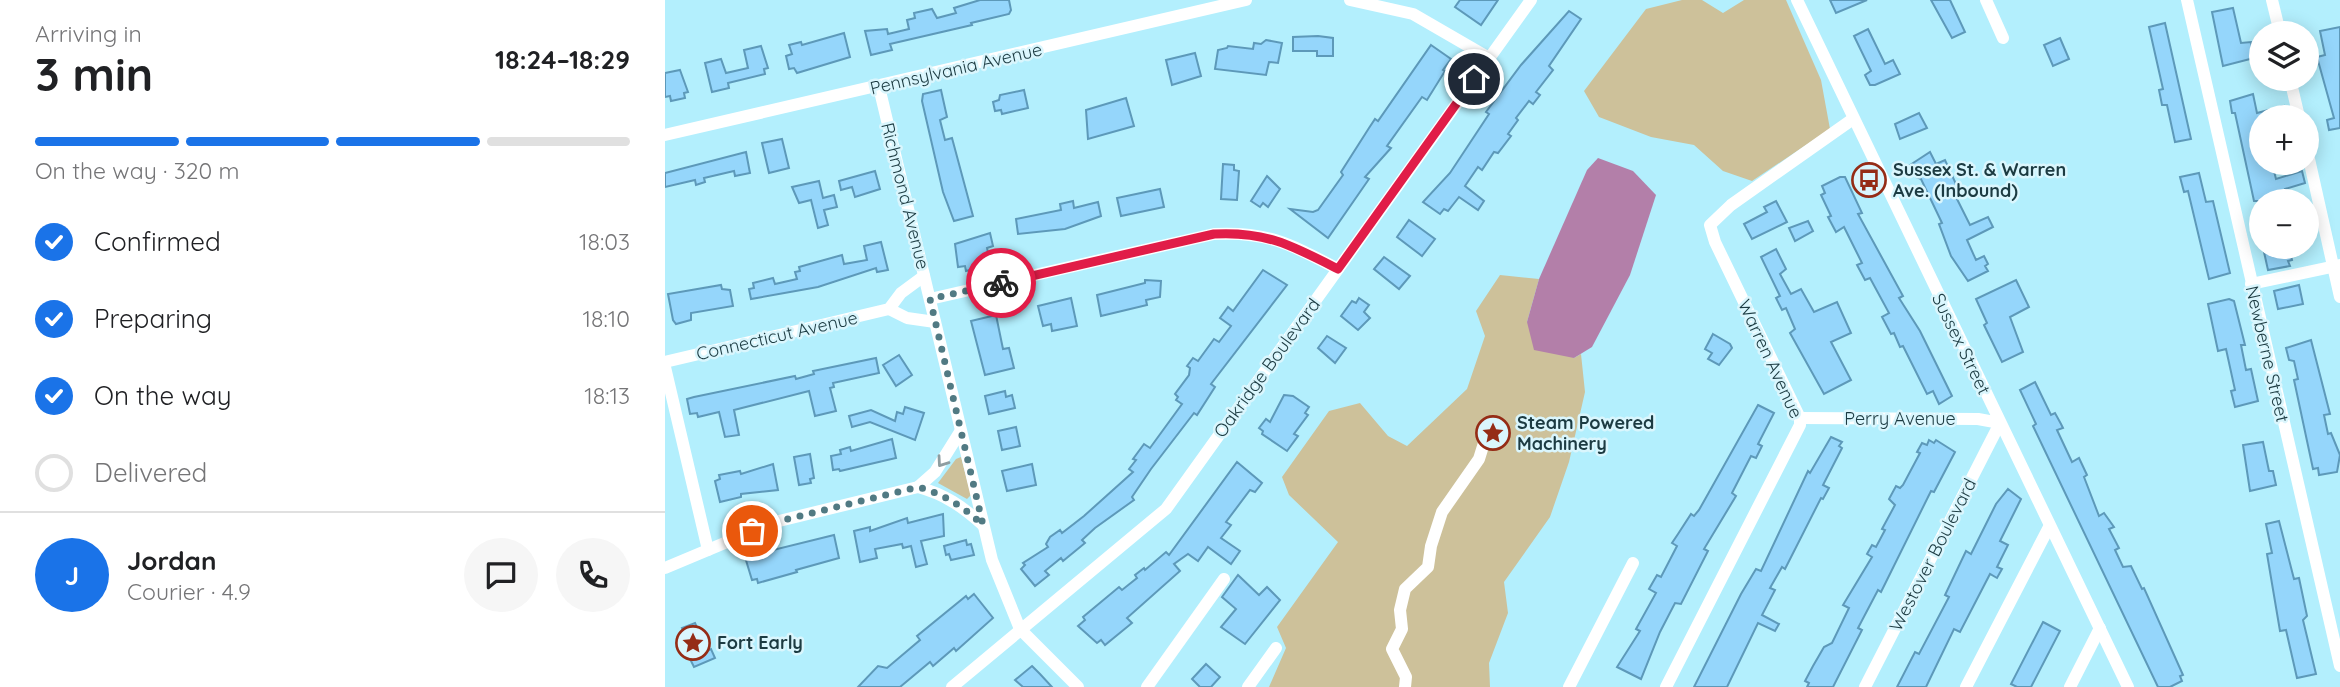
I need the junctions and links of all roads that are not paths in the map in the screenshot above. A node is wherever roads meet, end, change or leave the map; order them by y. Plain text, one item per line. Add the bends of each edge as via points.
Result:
1 (1246, 0) edge
2 (1350, 0) edge
3 (1531, 0) edge
4 (1797, 0) edge
5 (1986, 0) edge
6 (2187, 0) edge
7 (2272, 0) edge
8 (2277, 21) edge
9 (2003, 38) dead end
10 (1489, 58) junction
11 (879, 87) junction
12 (1853, 119) junction
13 (665, 135) edge
14 (2314, 175) edge
15 (2337, 265) edge
16 (1338, 269) junction
17 (925, 276) junction
18 (2251, 284) junction
19 (2340, 297) edge
20 (930, 299) junction
21 (889, 309) junction
22 (935, 322) junction
23 (665, 364) edge
24 (1800, 418) junction
25 (2000, 423) junction
26 (960, 432) junction
27 (1484, 443) dead end
28 (918, 487) junction
29 (983, 525) junction
30 (2049, 527) junction
31 (708, 550) junction
32 (1633, 563) dead end
33 (665, 568) edge
34 (1224, 579) dead end
35 (2100, 628) junction
36 (1020, 629) junction
37 (1276, 648) dead end
38 (2340, 666) edge
39 (952, 687) edge
40 (1078, 687) edge
41 (1147, 687) edge
42 (1248, 687) edge
43 (1405, 687) edge
44 (1569, 687) edge
45 (1666, 687) edge
46 (1865, 687) edge
47 (1966, 687) edge
48 (2070, 687) edge
49 (2128, 687) edge

1 - 11 street, Pennsylvania Avenue
2 - 10 street via 1413,14
3 - 10 street, Oakridge Boulevard
4 - 12 street, Sussex Street
5 - 9 street
6 - 18 street, Newberne Street
7 - 8 street
10 - 16 street, Oakridge Boulevard
11 - 13 street, Pennsylvania Avenue
11 - 17 street, Richmond Avenue
12 - 24 street, Warren Avenue via 1731,205 1710,225
12 - 25 street, Sussex Street
14 - 15 street
15 - 18 street
15 - 19 street
16 - 20 street via 1290,244 1259,235 1214,234
16 - 36 street, Oakridge Boulevard via 1166,509
17 - 20 street, Richmond Avenue
17 - 21 street via 901,293
18 - 38 street, Newberne Street
20 - 22 street, Richmond Avenue
21 - 22 street via 907,318
21 - 23 street, Connecticut Avenue
22 - 26 street, Richmond Avenue
23 - 31 street
24 - 25 street, Perry Avenue
24 - 45 street, Warren Avenue via 1797,434
25 - 30 street, Sussex Street
25 - 46 street, Westover Boulevard
26 -> 28 street via 935,472
26 - 29 street, Richmond Avenue
27 - 43 street via 1479,459 1442,512 1428,567 1412,581 1402,599 1402,629 1392,649 1406,677
28 - 29 street via 941,494
28 - 31 street via 775,522
29 - 36 street, Richmond Avenue
30 - 35 street, Sussex Street
30 - 47 street
31 - 33 street
32 - 44 street
34 - 41 street
35 - 48 street
35 - 49 street, Sussex Street
36 - 39 street, Oakridge Boulevard
36 - 40 street
37 - 42 street

